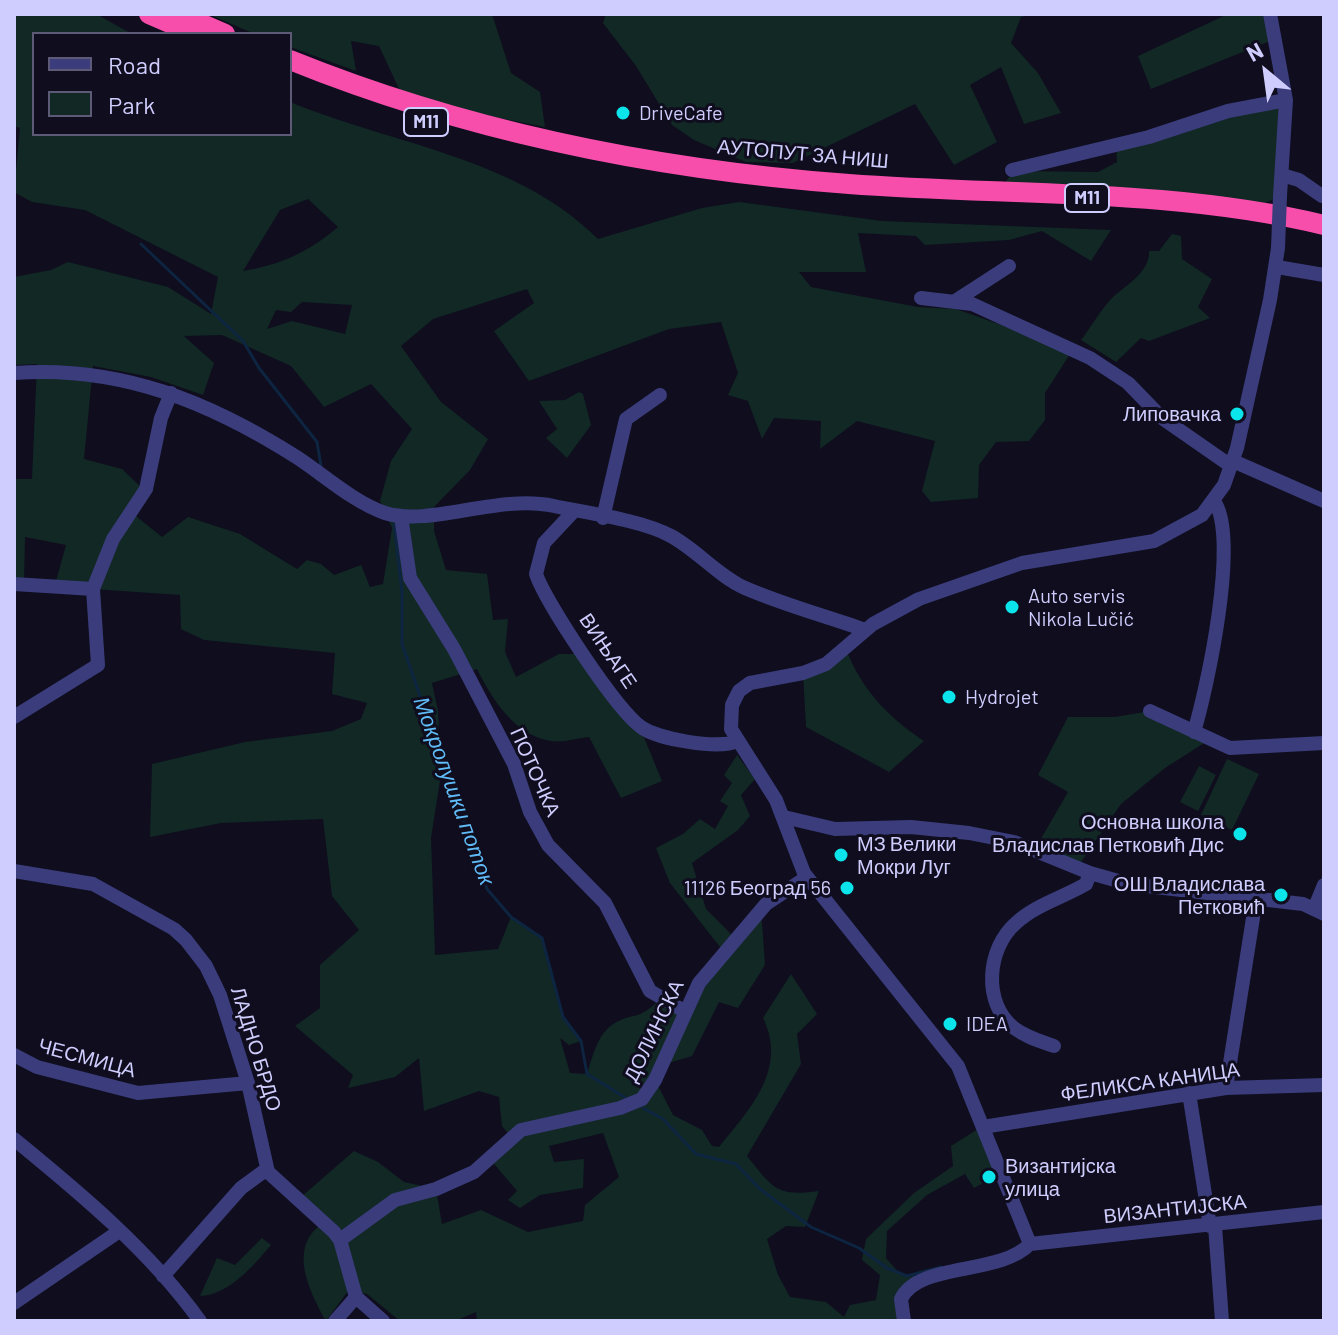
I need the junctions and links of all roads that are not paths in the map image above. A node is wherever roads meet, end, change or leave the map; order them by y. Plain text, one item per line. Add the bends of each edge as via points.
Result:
1 (149, 14) edge
2 (179, 14) edge
3 (1270, 14) edge
4 (190, 32) edge
5 (220, 32) edge
6 (292, 61) edge
7 (292, 76) edge
8 (1286, 100) junction
9 (1012, 170) dead end
10 (1282, 175) junction
11 (1322, 196) dead end
12 (1324, 225) edge
13 (1324, 237) edge
14 (1009, 266) dead end
15 (1277, 267) junction
16 (1324, 275) edge
17 (921, 298) dead end
18 (955, 301) junction
19 (14, 373) edge
20 (171, 393) junction
21 (660, 395) dead end
22 (1232, 463) junction
23 (1214, 501) junction
24 (1324, 501) edge
25 (574, 511) junction
26 (401, 516) junction
27 (603, 518) junction
28 (14, 584) edge
29 (93, 589) junction
30 (865, 630) junction
31 (1150, 711) dead end
32 (14, 717) edge
33 (1194, 732) junction
34 (737, 741) junction
35 (1324, 743) edge
36 (784, 817) junction
37 (14, 871) edge
38 (807, 877) junction
39 (1088, 878) junction
40 (1324, 885) edge
41 (1256, 899) junction
42 (1320, 911) edge
43 (684, 1011) junction
44 (1054, 1046) dead end
45 (14, 1055) edge
46 (248, 1083) junction
47 (1324, 1085) edge
48 (1226, 1088) junction
49 (1189, 1093) junction
50 (983, 1127) junction
51 (14, 1139) edge
52 (267, 1169) junction
53 (1324, 1212) edge
54 (1212, 1226) junction
55 (118, 1232) junction
56 (340, 1240) junction
57 (1030, 1244) junction
58 (163, 1276) junction
59 (356, 1297) junction
60 (14, 1303) edge
61 (200, 1321) edge
62 (335, 1321) edge
63 (383, 1321) edge
64 (904, 1321) edge
65 (1222, 1321) edge

1 - 4 highway
2 - 5 highway
3 - 8 street
6 - 12 highway, АУТОПУТ ЗА НИШ / M11 via 490,126 696,169 848,184 1174,203
7 - 13 highway, АУТОПУТ ЗА НИШ / M11 via 468,134 681,179 849,197 1168,215
8 - 9 street
8 - 10 street
10 - 11 street
10 - 15 street, bridge
14 - 18 street
15 - 16 street
15 - 22 street
17 - 18 street
18 - 22 street via 992,311 1097,362 1128,383 1162,418
19 - 20 street via 99,374
20 - 26 street via 224,414 373,508
20 - 29 street via 146,489 113,539
21 - 27 street via 626,419
22 - 23 street
22 - 24 street
23 - 30 street via 1198,518 1164,537 1005,568 919,599
23 - 33 street via 1221,519 1222,575 1211,673
25 - 26 street via 510,502
25 - 27 street
25 - 34 street, ВИЊАГЕ via 544,543 536,574 620,704 641,727 659,736 725,745
26 - 43 street, ПОТОЧКА via 410,578 514,764 548,845 605,903 650,991
27 - 30 street via 665,533 742,587
28 - 29 street
29 - 32 street via 98,666
30 - 34 street via 821,667 742,689 730,716
31 - 33 street
33 - 35 street via 1218,745 1246,750
34 - 36 street
36 - 38 street
36 - 39 street via 835,829 911,827 1014,842
37 - 46 street, ЛАДНО БРДО via 93,884 177,931 215,981
38 - 43 street, ДОЛИНСКА via 758,912 699,983
38 - 50 street via 949,1052
39 - 41 street
39 - 44 street via 1017,921 994,960 993,987 1004,1016 1018,1030
40 - 42 street
41 - 42 street
41 - 48 street
43 - 56 street, ДОЛИНСКА via 642,1099 521,1130 474,1172 395,1200
45 - 46 street, ЧЕСМИЦА via 37,1067 138,1093
46 - 52 street, ЛАДНО БРДО
47 - 48 street, ФЕЛИКСА КАНИЦА
48 - 49 street, ФЕЛИКСА КАНИЦА
49 - 50 street, ФЕЛИКСА КАНИЦА
49 - 54 street
50 - 57 street
51 - 55 street via 70,1183
52 - 56 street
52 - 58 street via 241,1188
53 - 54 street, ВИЗАНТИЈСКА
54 - 57 street, ВИЗАНТИЈСКА
54 - 65 street
55 - 58 street
55 - 60 street
56 - 59 street
57 - 64 street via 1002,1261 917,1282 901,1299
58 - 61 street
59 - 62 street
59 - 63 street

